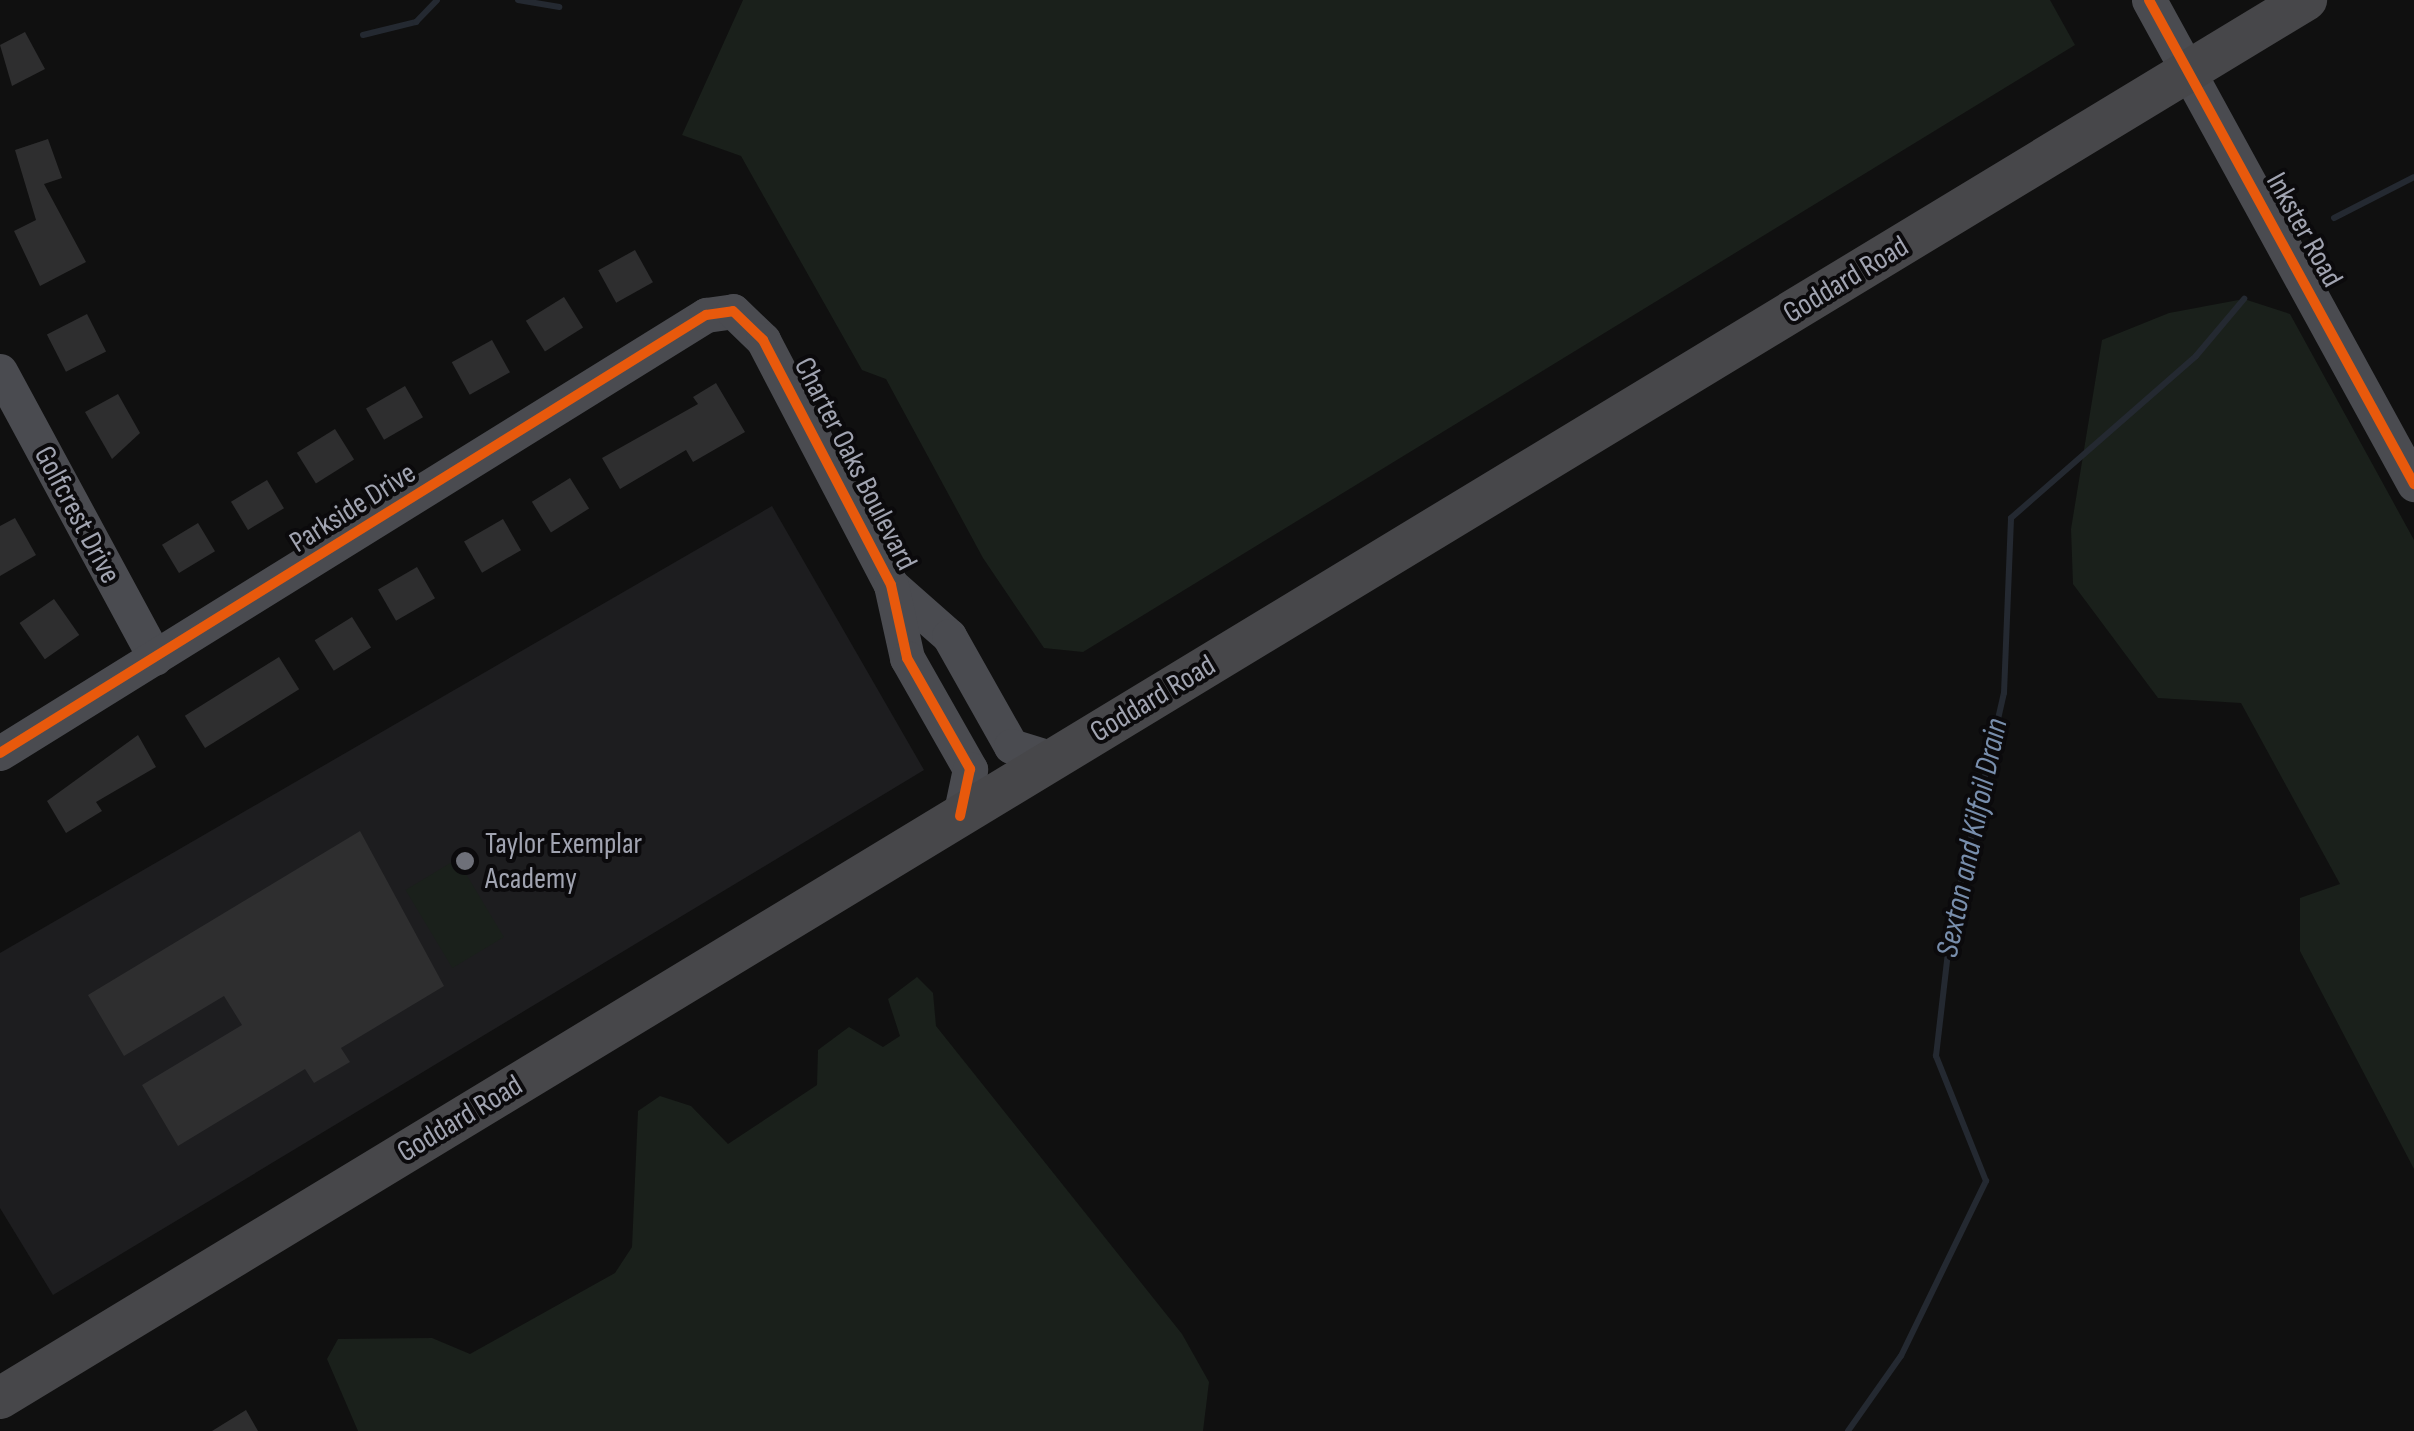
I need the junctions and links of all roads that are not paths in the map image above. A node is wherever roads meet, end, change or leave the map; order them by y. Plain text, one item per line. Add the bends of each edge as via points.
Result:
1 (2150, 0) edge
2 (2306, 0) edge
3 (2188, 72) junction
4 (733, 311) joint
5 (0, 371) edge
6 (2414, 484) edge
7 (891, 585) junction
8 (156, 658) junction
9 (0, 753) edge
10 (1053, 760) junction
11 (960, 816) junction
12 (0, 1398) edge

1 - 3 street, Inkster Road
2 - 3 main road, Goddard Road
3 - 6 street, Inkster Road
3 - 10 main road, Goddard Road
4 - 7 street, Charter Oaks Boulevard via 763,340
4 - 8 street, Parkside Drive via 706,316
5 - 8 street, Golfcrest Drive
7 - 10 street, Charter Oaks Boulevard via 949,636 1011,746
7 - 11 street, Charter Oaks Boulevard via 907,658 970,769
8 - 9 street, Parkside Drive
10 - 11 main road, Goddard Road
11 - 12 main road, Goddard Road

